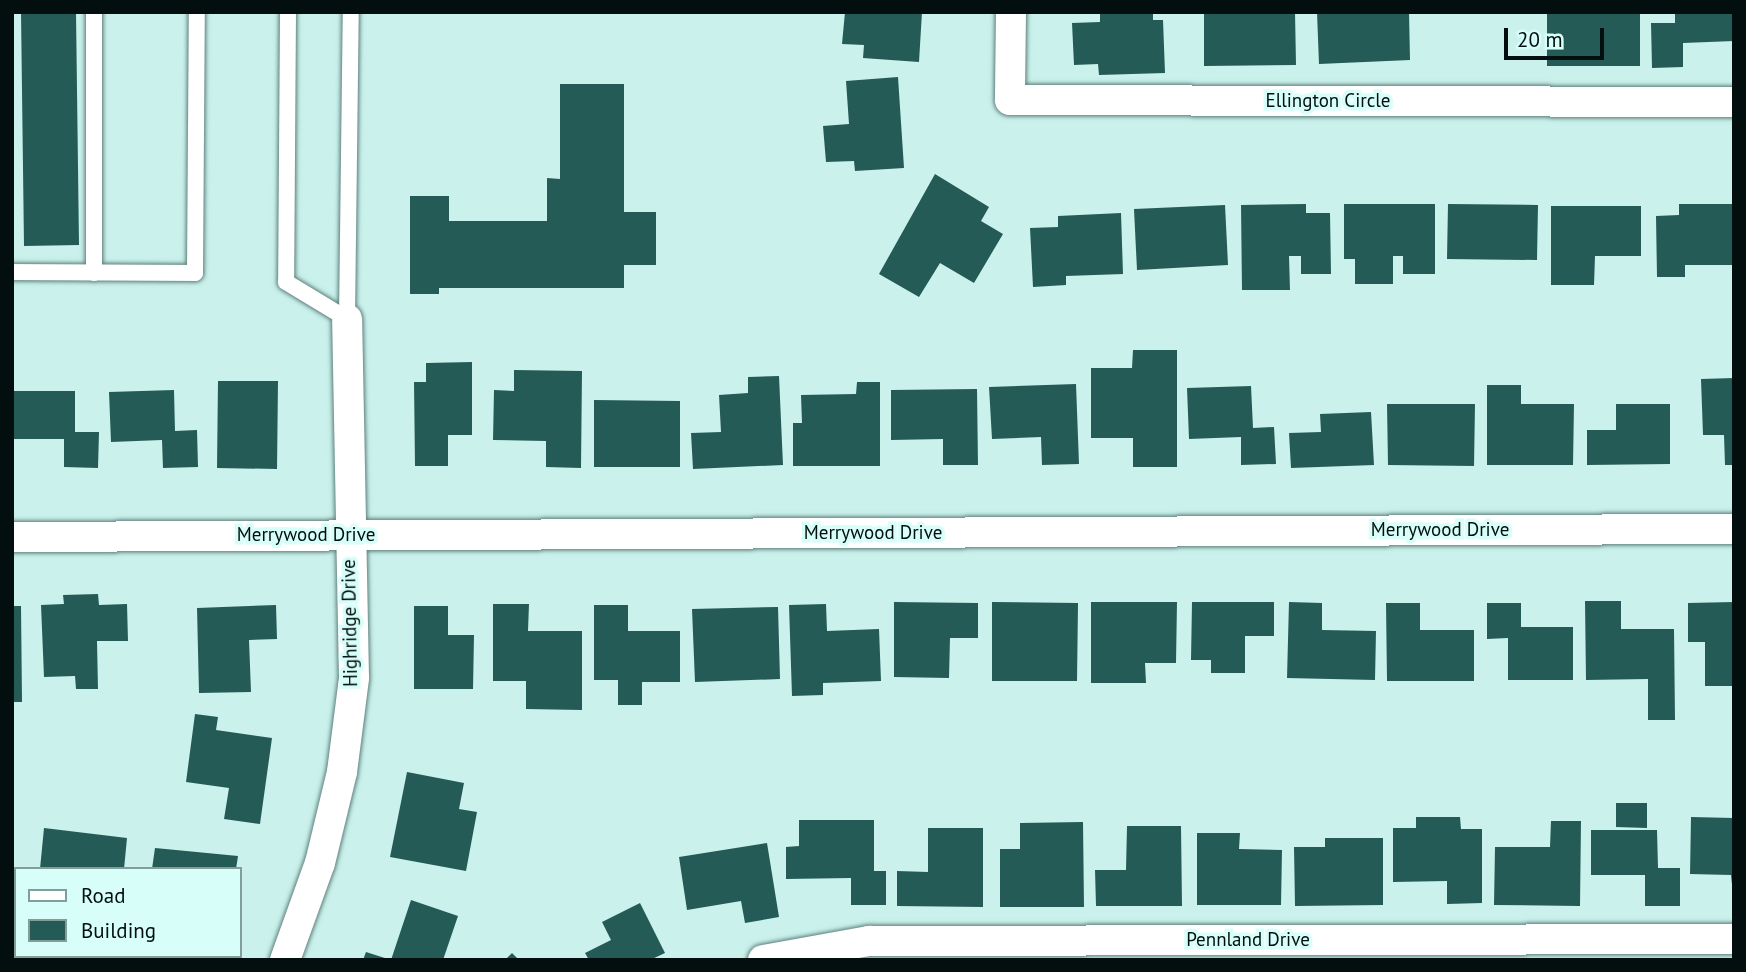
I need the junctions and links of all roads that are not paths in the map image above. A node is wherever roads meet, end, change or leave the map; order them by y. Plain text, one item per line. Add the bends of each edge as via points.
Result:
1 (94, 12) edge
2 (197, 12) edge
3 (288, 12) edge
4 (351, 12) edge
5 (1011, 12) edge
6 (1734, 102) edge
7 (12, 272) edge
8 (94, 273) junction
9 (346, 319) junction
10 (1734, 529) edge
11 (349, 535) junction
12 (12, 537) edge
13 (1734, 939) edge
14 (285, 960) edge
15 (763, 960) edge

1 - 8 lane
2 - 8 lane via 195,273
3 - 9 lane via 286,282
4 - 9 lane
5 - 6 street, Ellington Circle via 1010,100
7 - 8 lane
9 - 11 street, Highridge Drive
10 - 11 street, Merrywood Drive
11 - 12 street, Merrywood Drive
11 - 14 street, Highridge Drive via 354,678 342,772 320,863
13 - 15 street, Pennland Drive via 869,941

